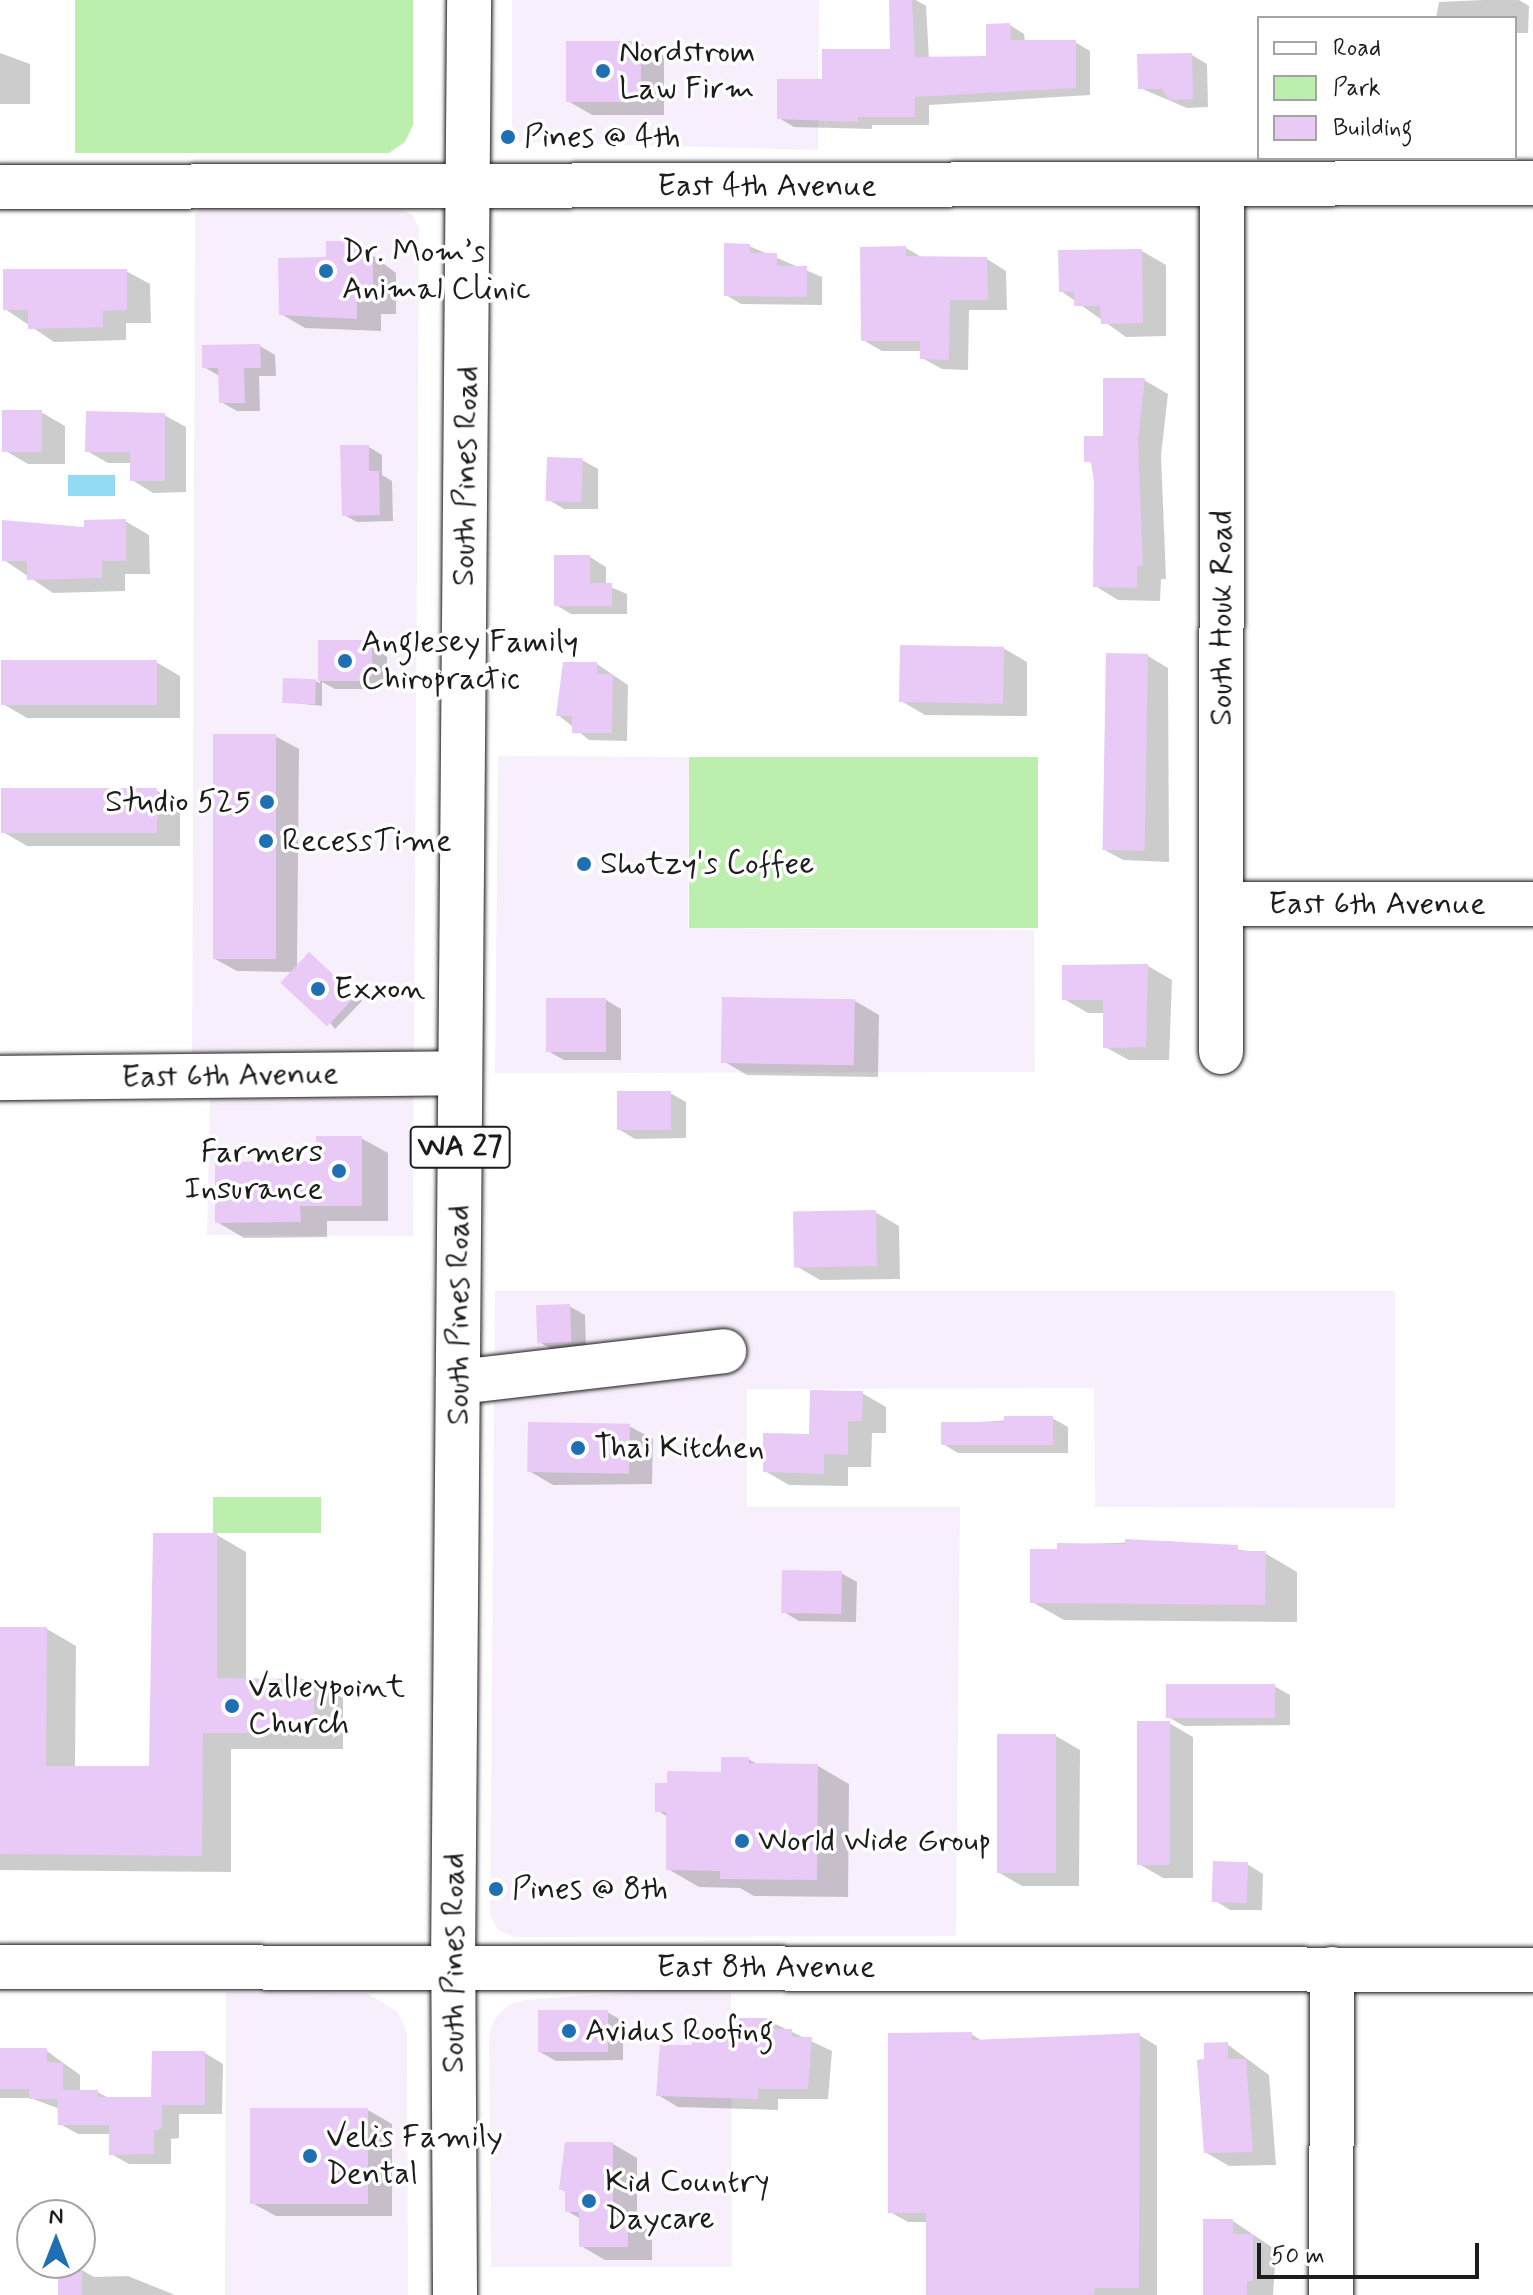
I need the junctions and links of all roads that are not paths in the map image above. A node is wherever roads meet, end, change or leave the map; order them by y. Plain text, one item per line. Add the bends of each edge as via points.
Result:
1 (469, 0) edge
2 (1533, 183) edge
3 (1222, 184) junction
4 (0, 187) edge
5 (469, 188) junction
6 (1221, 904) junction
7 (1533, 904) edge
8 (1221, 1052) dead end
9 (460, 1073) junction
10 (0, 1078) edge
11 (724, 1351) dead end
12 (458, 1382) junction
13 (453, 1965) junction
14 (0, 1967) edge
15 (1332, 1969) junction
16 (1533, 1970) edge
17 (455, 2295) edge
18 (1331, 2295) edge

1 - 5 street, South Pines Road / WA 27
2 - 3 street, East 4th Avenue
3 - 5 street, East 4th Avenue
3 - 6 street, South Houk Road
4 - 5 street, East 4th Avenue
5 - 9 street, South Pines Road / WA 27
6 - 7 street, East 6th Avenue
6 - 8 street, South Houk Road
9 - 10 street, East 6th Avenue
9 - 12 street, South Pines Road / WA 27
11 - 12 street
12 - 13 street, South Pines Road / WA 27
13 - 14 street, East 8th Avenue
13 - 15 street, East 8th Avenue
13 - 17 street, South Pines Road / WA 27
15 - 16 street, East 8th Avenue
15 - 18 street

